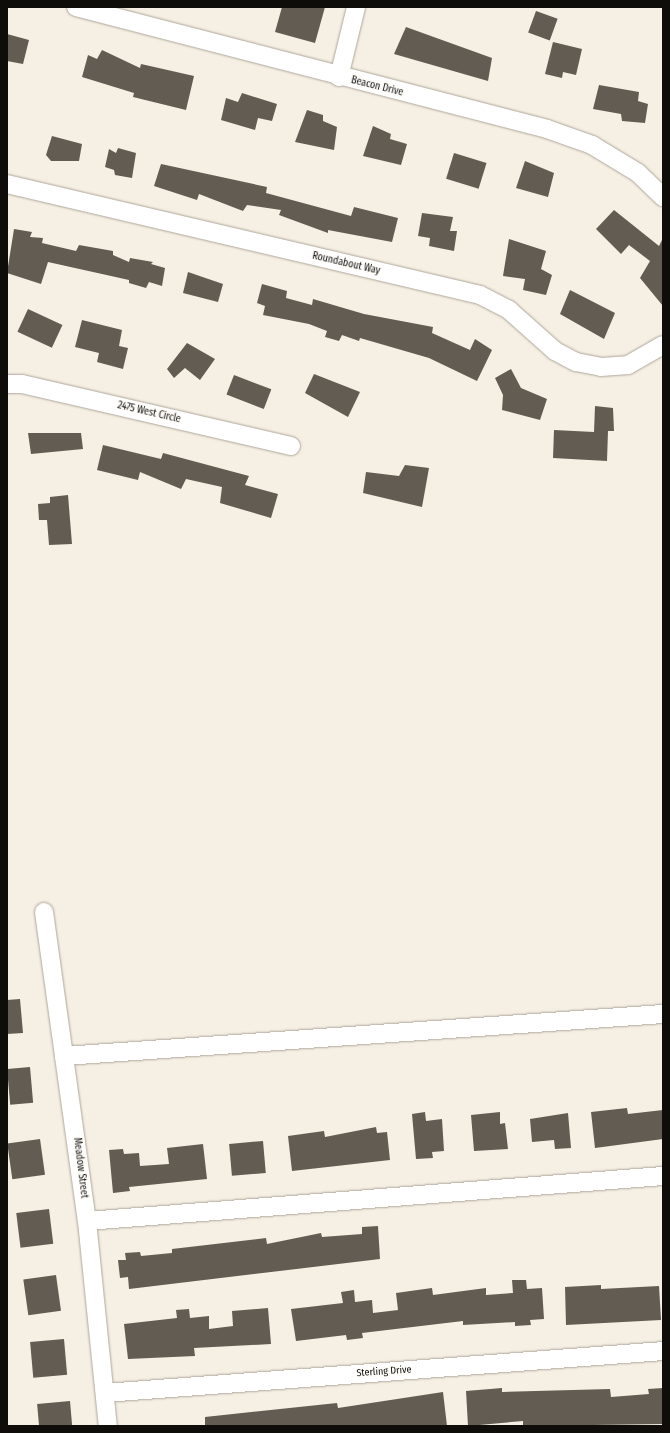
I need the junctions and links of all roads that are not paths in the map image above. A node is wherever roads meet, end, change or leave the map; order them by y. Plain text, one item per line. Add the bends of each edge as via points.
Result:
1 (76, 7) edge
2 (356, 7) edge
3 (129, 14) edge
4 (339, 77) junction
5 (7, 184) edge
6 (663, 197) edge
7 (663, 345) edge
8 (7, 384) edge
9 (292, 446) dead end
10 (44, 912) dead end
11 (663, 1014) edge
12 (64, 1056) junction
13 (663, 1176) edge
14 (87, 1221) junction
15 (663, 1351) edge
16 (105, 1393) junction
17 (108, 1426) edge

1 - 3 street, Beacon Drive
2 - 4 street
3 - 4 street, Beacon Drive
4 - 6 street, Beacon Drive via 547,129 592,145 638,173
5 - 7 street, Roundabout Way via 480,295 509,310 555,351 576,362 601,367 628,365
8 - 9 street, 2475 West Circle via 22,384
10 - 12 street, Meadow Street
11 - 12 street
12 - 14 street, Meadow Street
13 - 14 street
14 - 16 street, Meadow Street
15 - 16 street, Sterling Drive
16 - 17 street, Meadow Street

